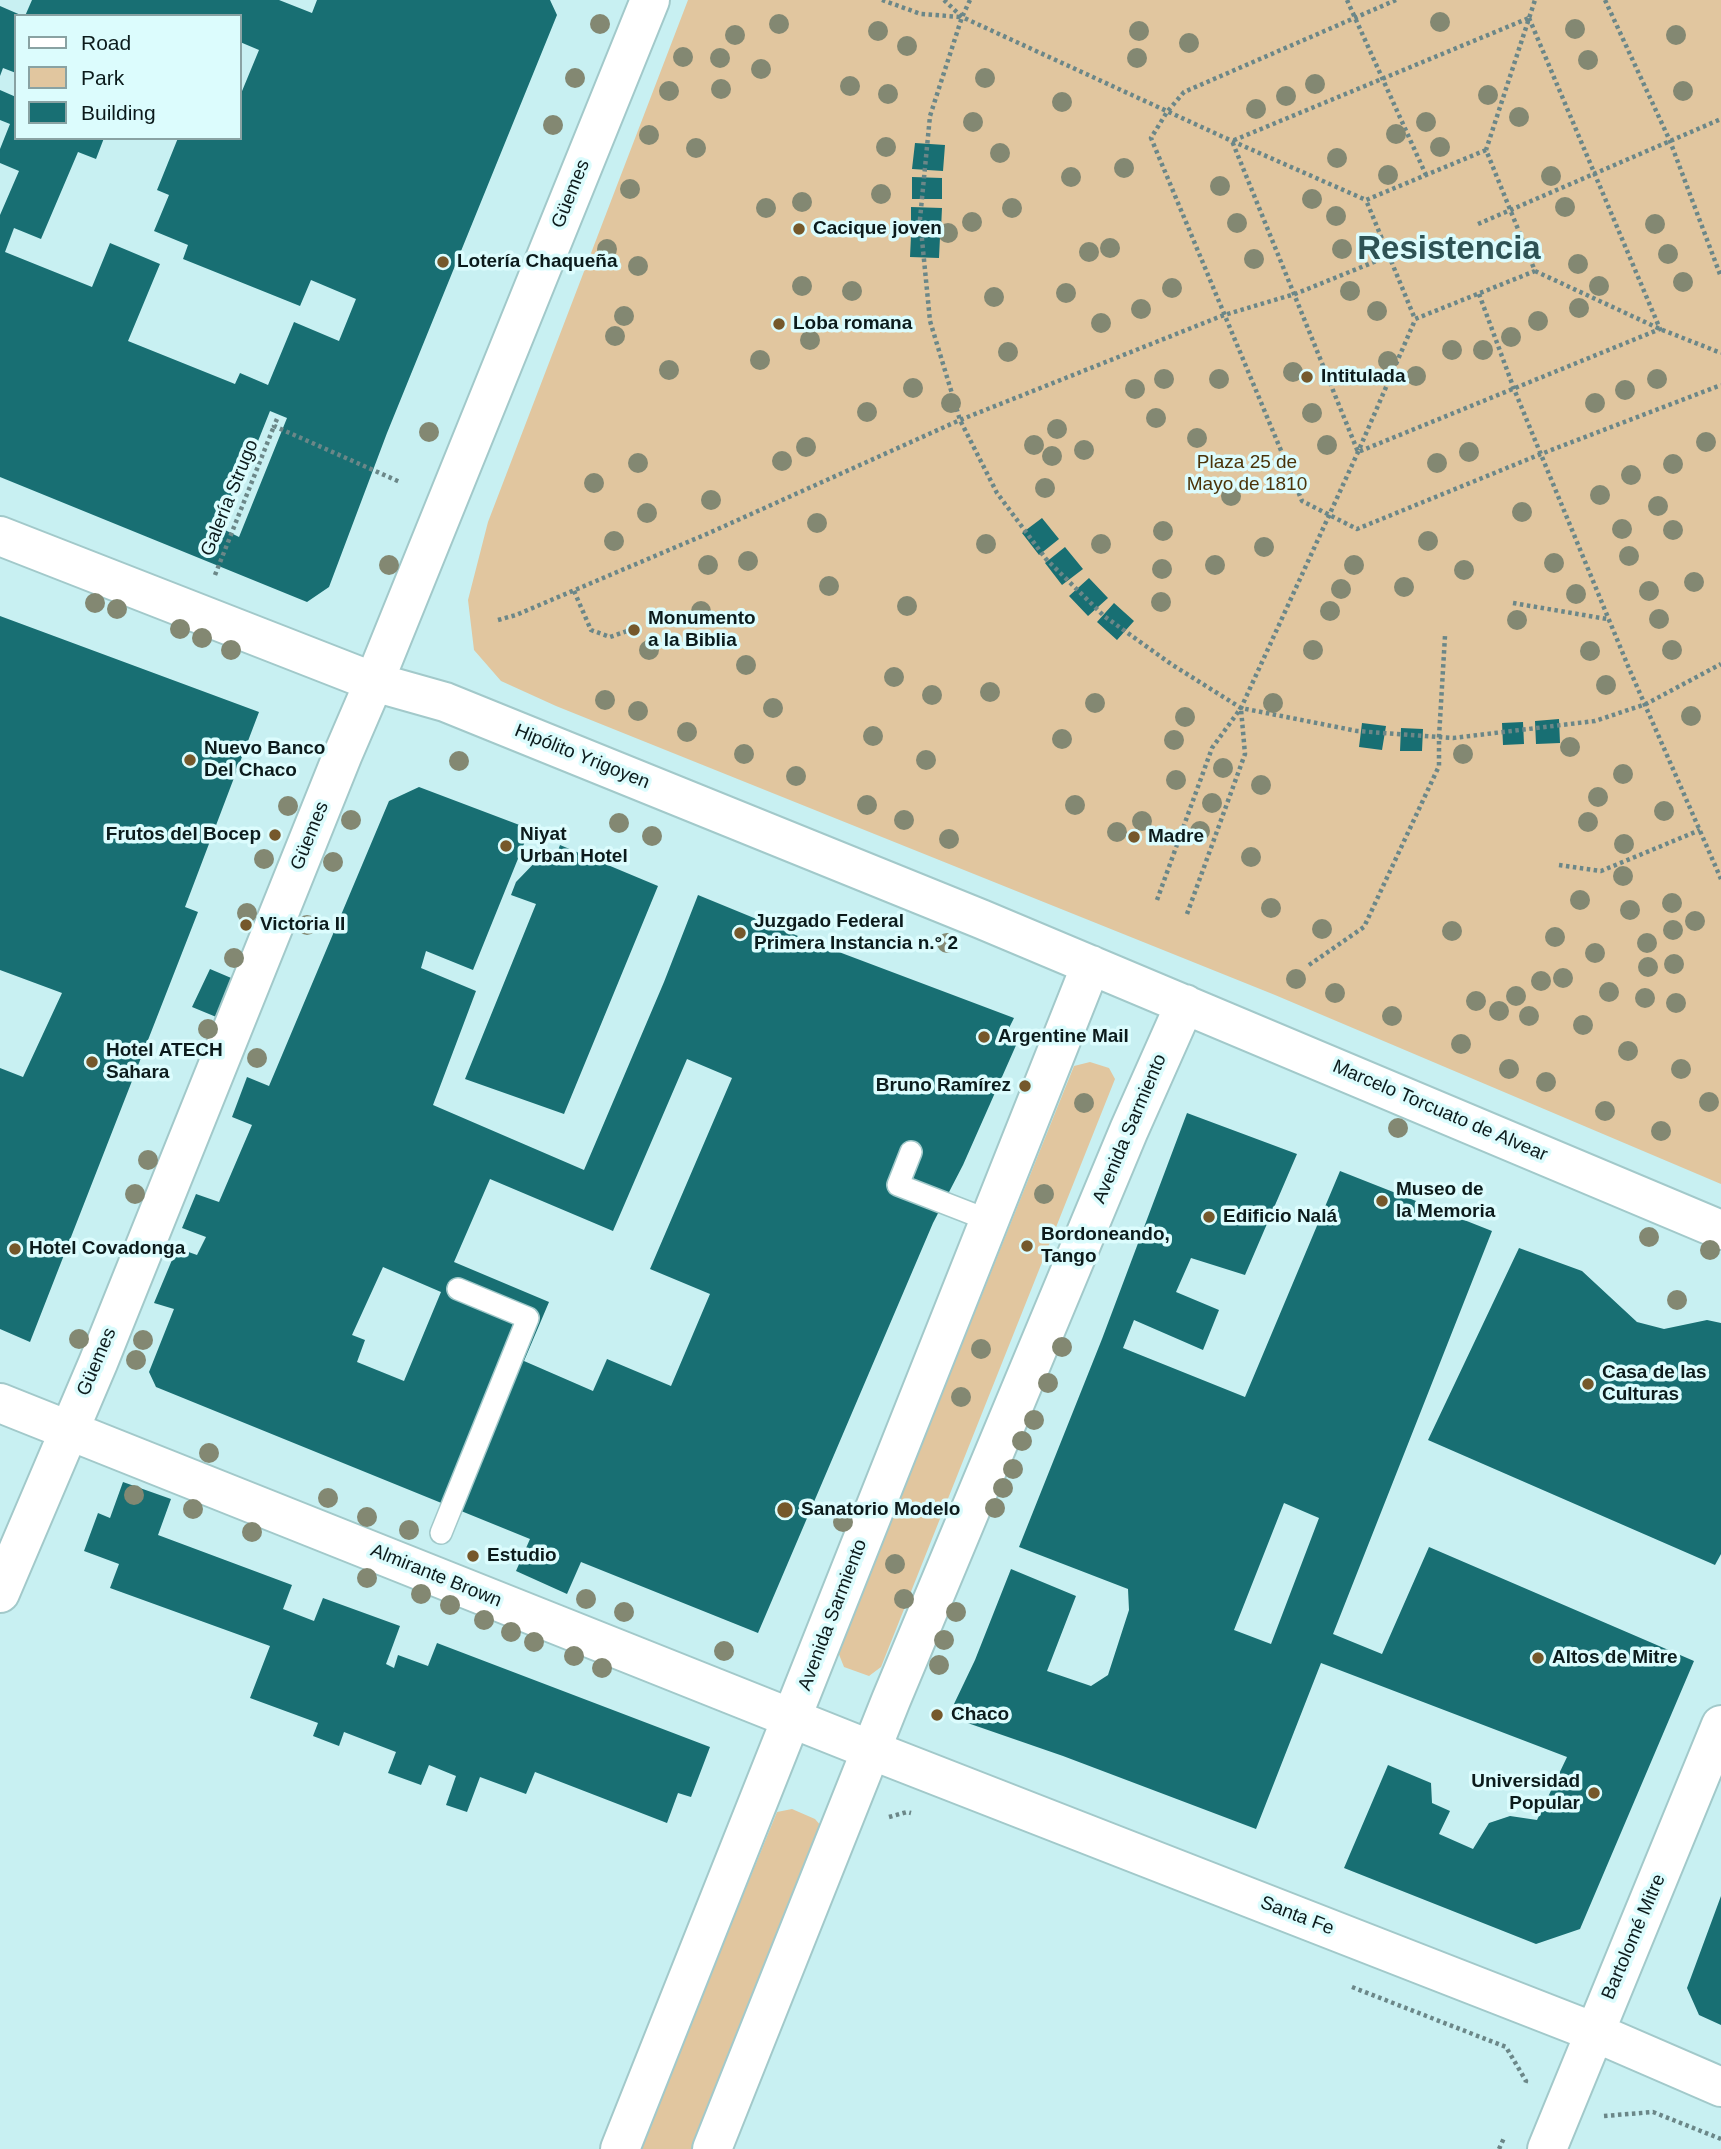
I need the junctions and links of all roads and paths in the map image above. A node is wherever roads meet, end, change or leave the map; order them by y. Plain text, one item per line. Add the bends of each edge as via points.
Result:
1 (650, 0) edge
2 (882, 0) edge
3 (944, 0) edge
4 (970, 0) edge
5 (1348, 0) edge
6 (1396, 0) edge
7 (1535, 0) edge
8 (1605, 0) edge
9 (962, 17) junction
10 (1355, 17) junction
11 (1529, 18) junction
12 (1382, 80) junction
13 (1167, 112) junction
14 (1721, 119) edge
15 (1232, 141) junction
16 (1670, 141) junction
17 (1486, 150) junction
18 (1596, 173) junction
19 (1426, 175) junction
20 (1366, 200) junction
21 (1511, 211) junction
22 (1478, 224) dead end
23 (1421, 243) dead end
24 (1389, 256) junction
25 (1535, 271) junction
26 (1721, 277) edge
27 (1295, 294) junction
28 (1479, 294) junction
29 (1224, 315) junction
30 (1415, 320) junction
31 (1660, 329) junction
32 (1721, 353) edge
33 (1721, 385) edge
34 (1514, 389) junction
35 (277, 419) dead end
36 (960, 420) junction
37 (274, 426) junction
38 (1358, 452) junction
39 (1541, 454) junction
40 (400, 482) dead end
41 (1328, 515) junction
42 (0, 536) edge
43 (213, 580) dead end
44 (574, 591) junction
45 (1513, 603) dead end
46 (1608, 619) junction
47 (498, 620) dead end
48 (627, 631) dead end
49 (1446, 636) dead end
50 (1721, 664) edge
51 (374, 682) junction
52 (1646, 704) junction
53 (1241, 708) junction
54 (1438, 737) junction
55 (1700, 830) junction
56 (1559, 865) dead end
57 (1721, 879) edge
58 (1157, 900) dead end
59 (1187, 914) dead end
60 (1091, 965) junction
61 (1309, 965) dead end
62 (1171, 998) junction
63 (911, 1152) dead end
64 (988, 1220) junction
65 (1721, 1230) edge
66 (458, 1289) dead end
67 (0, 1403) edge
68 (69, 1429) junction
69 (441, 1533) dead end
70 (0, 1593) edge
71 (793, 1717) junction
72 (1721, 1725) edge
73 (871, 1750) junction
74 (907, 1812) dead end
75 (920, 1817) dead end
76 (1350, 1986) dead end
77 (1594, 2032) junction
78 (1721, 2087) edge
79 (1522, 2092) dead end
80 (1508, 2126) dead end
81 (1599, 2127) dead end
82 (1721, 2139) edge
83 (620, 2149) edge
84 (712, 2149) edge
85 (1499, 2149) edge
86 (1547, 2149) edge

1 - 51 main road, Güemes
2 - 9 path via 921,14
3 - 9 path
4 - 9 path
5 - 10 path
6 - 10 path
7 - 11 path
8 - 16 path
9 - 13 path
9 - 36 path via 930,116 920,219 930,321
10 - 12 path
10 - 13 path via 1184,92
11 - 12 path
11 - 17 path
11 - 18 path
12 - 15 path
12 - 19 path
13 - 15 path
13 - 29 path via 1151,138
14 - 16 path
15 - 20 path
15 - 27 path
16 - 18 path
16 - 26 path
17 - 19 path
17 - 21 path
18 - 21 path
18 - 31 path
19 - 20 path
20 - 24 path
21 - 22 path
21 - 25 path
23 - 24 path
24 - 27 path
24 - 30 path
25 - 28 path
25 - 31 path
27 - 29 path
27 - 38 path
28 - 30 path
28 - 34 path
29 - 36 path
29 - 41 path via 1302,501
30 - 38 path
31 - 32 path
31 - 34 path
33 - 39 path
34 - 38 path
34 - 39 path
35 - 37 path, Galería Strugo
36 - 44 path
36 - 53 path via 998,493 1046,559 1104,616
37 - 40 path, Galería Strugo
37 - 43 path, Galería Strugo
38 - 41 path
39 - 41 path via 1357,529
39 - 46 path
41 - 53 path
42 - 51 main road, Hipólito Yrigoyen
44 - 47 path
44 - 48 path via 591,631 610,637
45 - 46 path
46 - 52 path
49 - 54 path
50 - 52 path
51 - 60 main road, Hipólito Yrigoyen via 445,702
51 - 68 main road, Güemes
52 - 54 path via 1595,721
52 - 55 path
53 - 54 path via 1357,731
53 - 58 path via 1212,748
53 - 59 path via 1245,754
54 - 61 path via 1439,766 1364,927
55 - 56 path via 1601,871
55 - 57 path
60 - 62 main road, Hipólito Yrigoyen
60 - 64 main road, Avenida Sarmiento
62 - 65 main road, Marcelo Torcuato de Alvear
62 - 73 main road, Avenida Sarmiento via 1129,1130
63 - 64 lane via 898,1185
64 - 71 main road, Avenida Sarmiento
66 - 69 lane via 528,1318
67 - 68 main road, Almirante Brown
68 - 70 main road, Güemes
68 - 71 main road, Almirante Brown
71 - 73 main road, Almirante Brown
71 - 83 main road, Avenida Sarmiento
72 - 77 main road, Bartolomé Mitre
73 - 77 main road, Santa Fe
73 - 84 main road, Avenida Sarmiento
74 - 75 path
76 - 79 path via 1506,2047 1526,2081
77 - 78 main road, Santa Fe
77 - 86 main road, Bartolomé Mitre
80 - 85 path
81 - 82 path via 1603,2117 1653,2112

